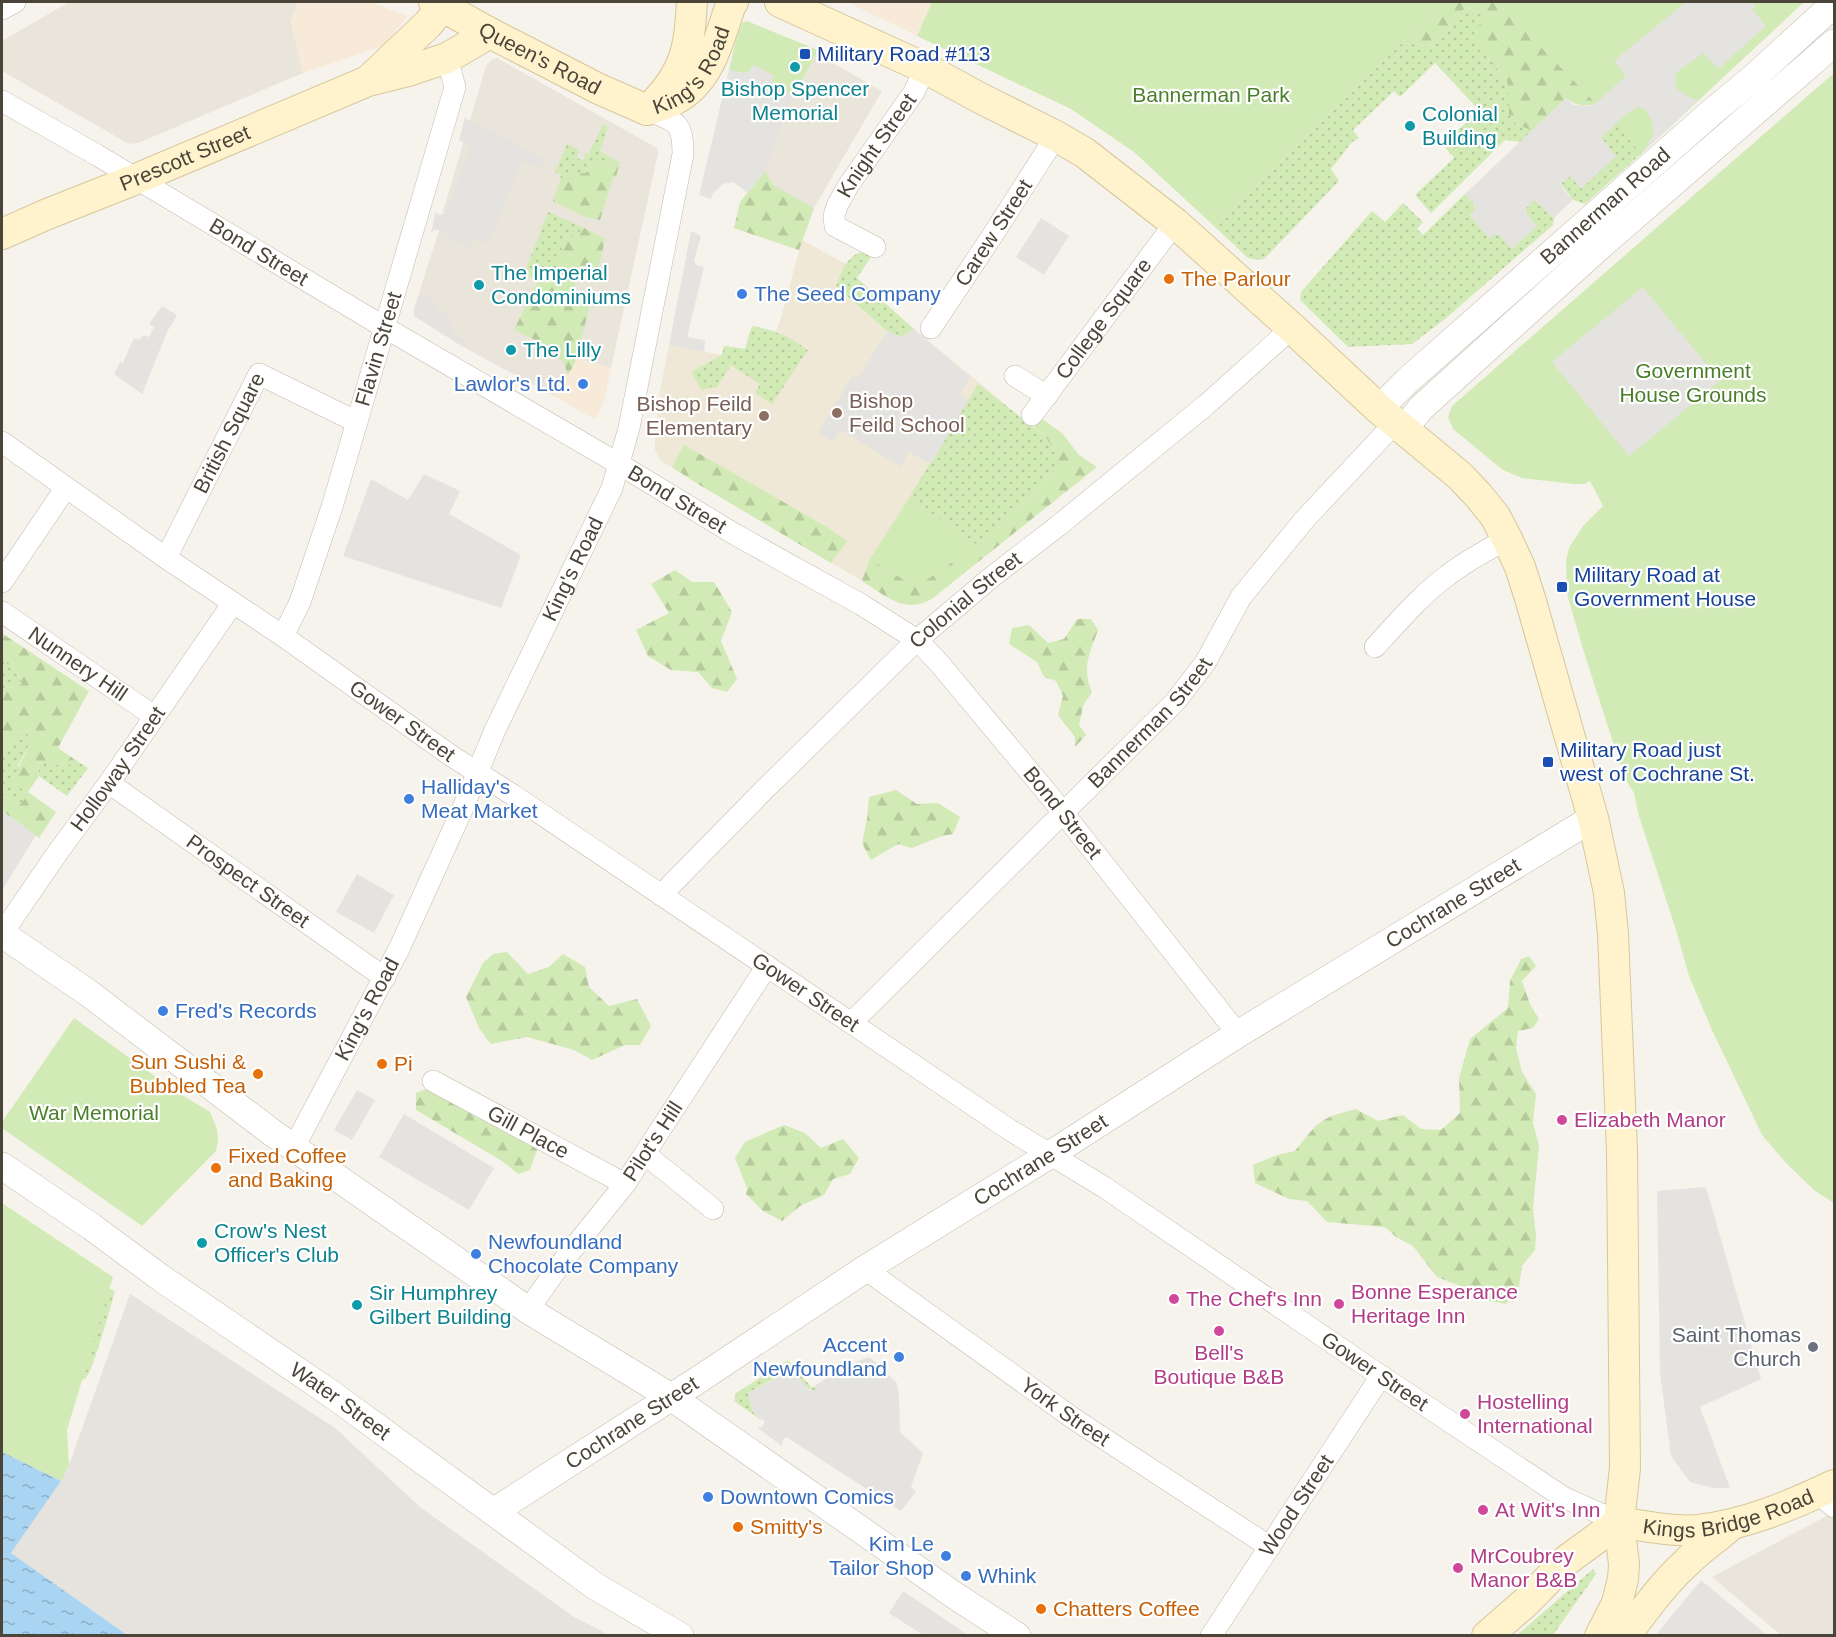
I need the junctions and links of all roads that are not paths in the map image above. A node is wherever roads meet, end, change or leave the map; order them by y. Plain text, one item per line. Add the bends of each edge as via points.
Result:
1 (15, 2) edge
2 (692, 2) edge
3 (734, 2) edge
4 (780, 2) edge
5 (441, 3) edge
6 (1834, 4) edge
7 (2, 9) edge
8 (490, 33) junction
9 (1834, 43) edge
10 (447, 58) junction
11 (925, 68) junction
12 (368, 81) junction
13 (2, 101) edge
14 (647, 110) junction
15 (1056, 136) junction
16 (136, 179) junction
17 (1175, 223) junction
18 (2, 234) edge
19 (875, 247) dead end
20 (384, 327) junction
21 (931, 328) dead end
22 (1292, 328) junction
23 (1015, 376) dead end
24 (1047, 396) junction
25 (1032, 415) dead end
26 (1392, 421) junction
27 (357, 422) junction
28 (2, 442) edge
29 (619, 464) junction
30 (65, 489) junction
31 (1508, 539) junction
32 (166, 558) junction
33 (2, 582) edge
34 (233, 603) junction
35 (2, 612) edge
36 (283, 636) junction
37 (917, 640) junction
38 (1376, 647) dead end
39 (154, 716) junction
40 (477, 772) junction
41 (109, 783) junction
42 (1063, 813) junction
43 (1593, 818) junction
44 (661, 895) junction
45 (2, 935) edge
46 (767, 966) junction
47 (385, 978) junction
48 (851, 1023) junction
49 (1238, 1034) junction
50 (433, 1081) dead end
51 (294, 1147) junction
52 (1052, 1154) junction
53 (645, 1155) junction
54 (2, 1166) edge
55 (625, 1184) junction
56 (713, 1209) dead end
57 (865, 1269) junction
58 (528, 1310) junction
59 (1381, 1376) junction
60 (671, 1397) junction
61 (1829, 1495) edge
62 (494, 1512) junction
63 (1619, 1522) junction
64 (1733, 1523) junction
65 (1270, 1547) junction
66 (680, 1635) edge
67 (1017, 1635) edge
68 (1211, 1635) edge
69 (1487, 1635) edge
70 (1600, 1635) edge
71 (1625, 1635) edge

1 - 7 street
2 - 14 main road via 690,38 683,64
3 - 14 main road, King's Road via 711,62 695,84 676,100
4 - 11 main road
5 - 8 main road, Queen's Road
5 - 12 main road, Prescott Street via 428,24
6 - 26 street, Bannerman Road via 1408,380
8 - 10 main road, Prescott Street
8 - 14 main road, Queen's Road
9 - 26 street, Bannerman Road via 1420,408
10 - 12 main road, Prescott Street
10 - 20 street, Flavin Street via 455,87
11 - 15 main road
11 - 19 street, Knight Street via 914,92 843,196 834,216 833,236
12 - 16 main road, Prescott Street
13 - 16 street, Bond Street
14 - 29 street, King's Road via 680,127 683,154
15 - 17 main road
15 - 21 street, Carew Street
16 - 18 main road, Prescott Street
16 - 20 street, Bond Street
17 - 22 main road
17 - 24 street, College Square
20 - 27 street, Flavin Street
20 - 29 street, Bond Street
22 - 26 main road
22 - 37 street, Colonial Street via 1206,405
23 - 24 street
24 - 25 street, College Square
26 - 31 main road via 1460,476 1495,516
26 - 42 street, Bannerman Street via 1241,597 1205,663 1175,702
27 - 32 street, British Square via 259,374
27 - 36 street, Flavin Street via 300,602
28 - 30 street, Gower Street
29 - 37 street, Bond Street
29 - 40 street, King's Road via 612,488
30 - 32 street, Gower Street
30 - 33 street
31 - 38 street via 1447,575
31 - 43 main road via 1530,598
32 - 34 street, Gower Street
34 - 36 street, Gower Street
34 - 39 street, Holloway Street
35 - 39 street, Nunnery Hill
36 - 40 street, Gower Street
37 - 42 street, Bond Street
37 - 44 street, Colonial Street
39 - 41 street, Holloway Street
40 - 44 street, Gower Street
40 - 47 street, King's Road
41 - 45 street, Holloway Street
41 - 47 street, Prospect Street
42 - 48 street, Bannerman Street
42 - 49 street, Bond Street
43 - 49 street, Cochrane Street
43 - 63 main road via 1613,933 1622,1152 1625,1455
44 - 46 street, Gower Street
45 - 51 street via 87,992
46 - 48 street, Gower Street
46 - 53 street, Pilot's Hill
47 - 51 street, King's Road
48 - 52 street, Gower Street
49 - 52 street, Cochrane Street
50 - 55 street, Gill Place
51 - 58 street
52 - 57 street, Cochrane Street
52 - 59 street, Gower Street
53 - 55 street, Pilot's Hill
53 - 56 street
54 - 62 street, Water Street
55 - 58 street, Pilot's Hill
57 - 60 street, Cochrane Street
57 - 65 street, York Street via 1077,1421
58 - 60 street
59 - 63 street, Gower Street via 1563,1497
59 - 65 street, Wood Street
60 - 62 street, Cochrane Street
60 - 67 street
61 - 64 main road, Kings Bridge Road
62 - 66 street, Water Street via 595,1586
63 - 64 main road, Kings Bridge Road via 1672,1530
63 - 69 main road via 1567,1560
63 - 70 main road via 1623,1579 1617,1603
64 - 71 main road via 1684,1564
65 - 68 street, Wood Street

